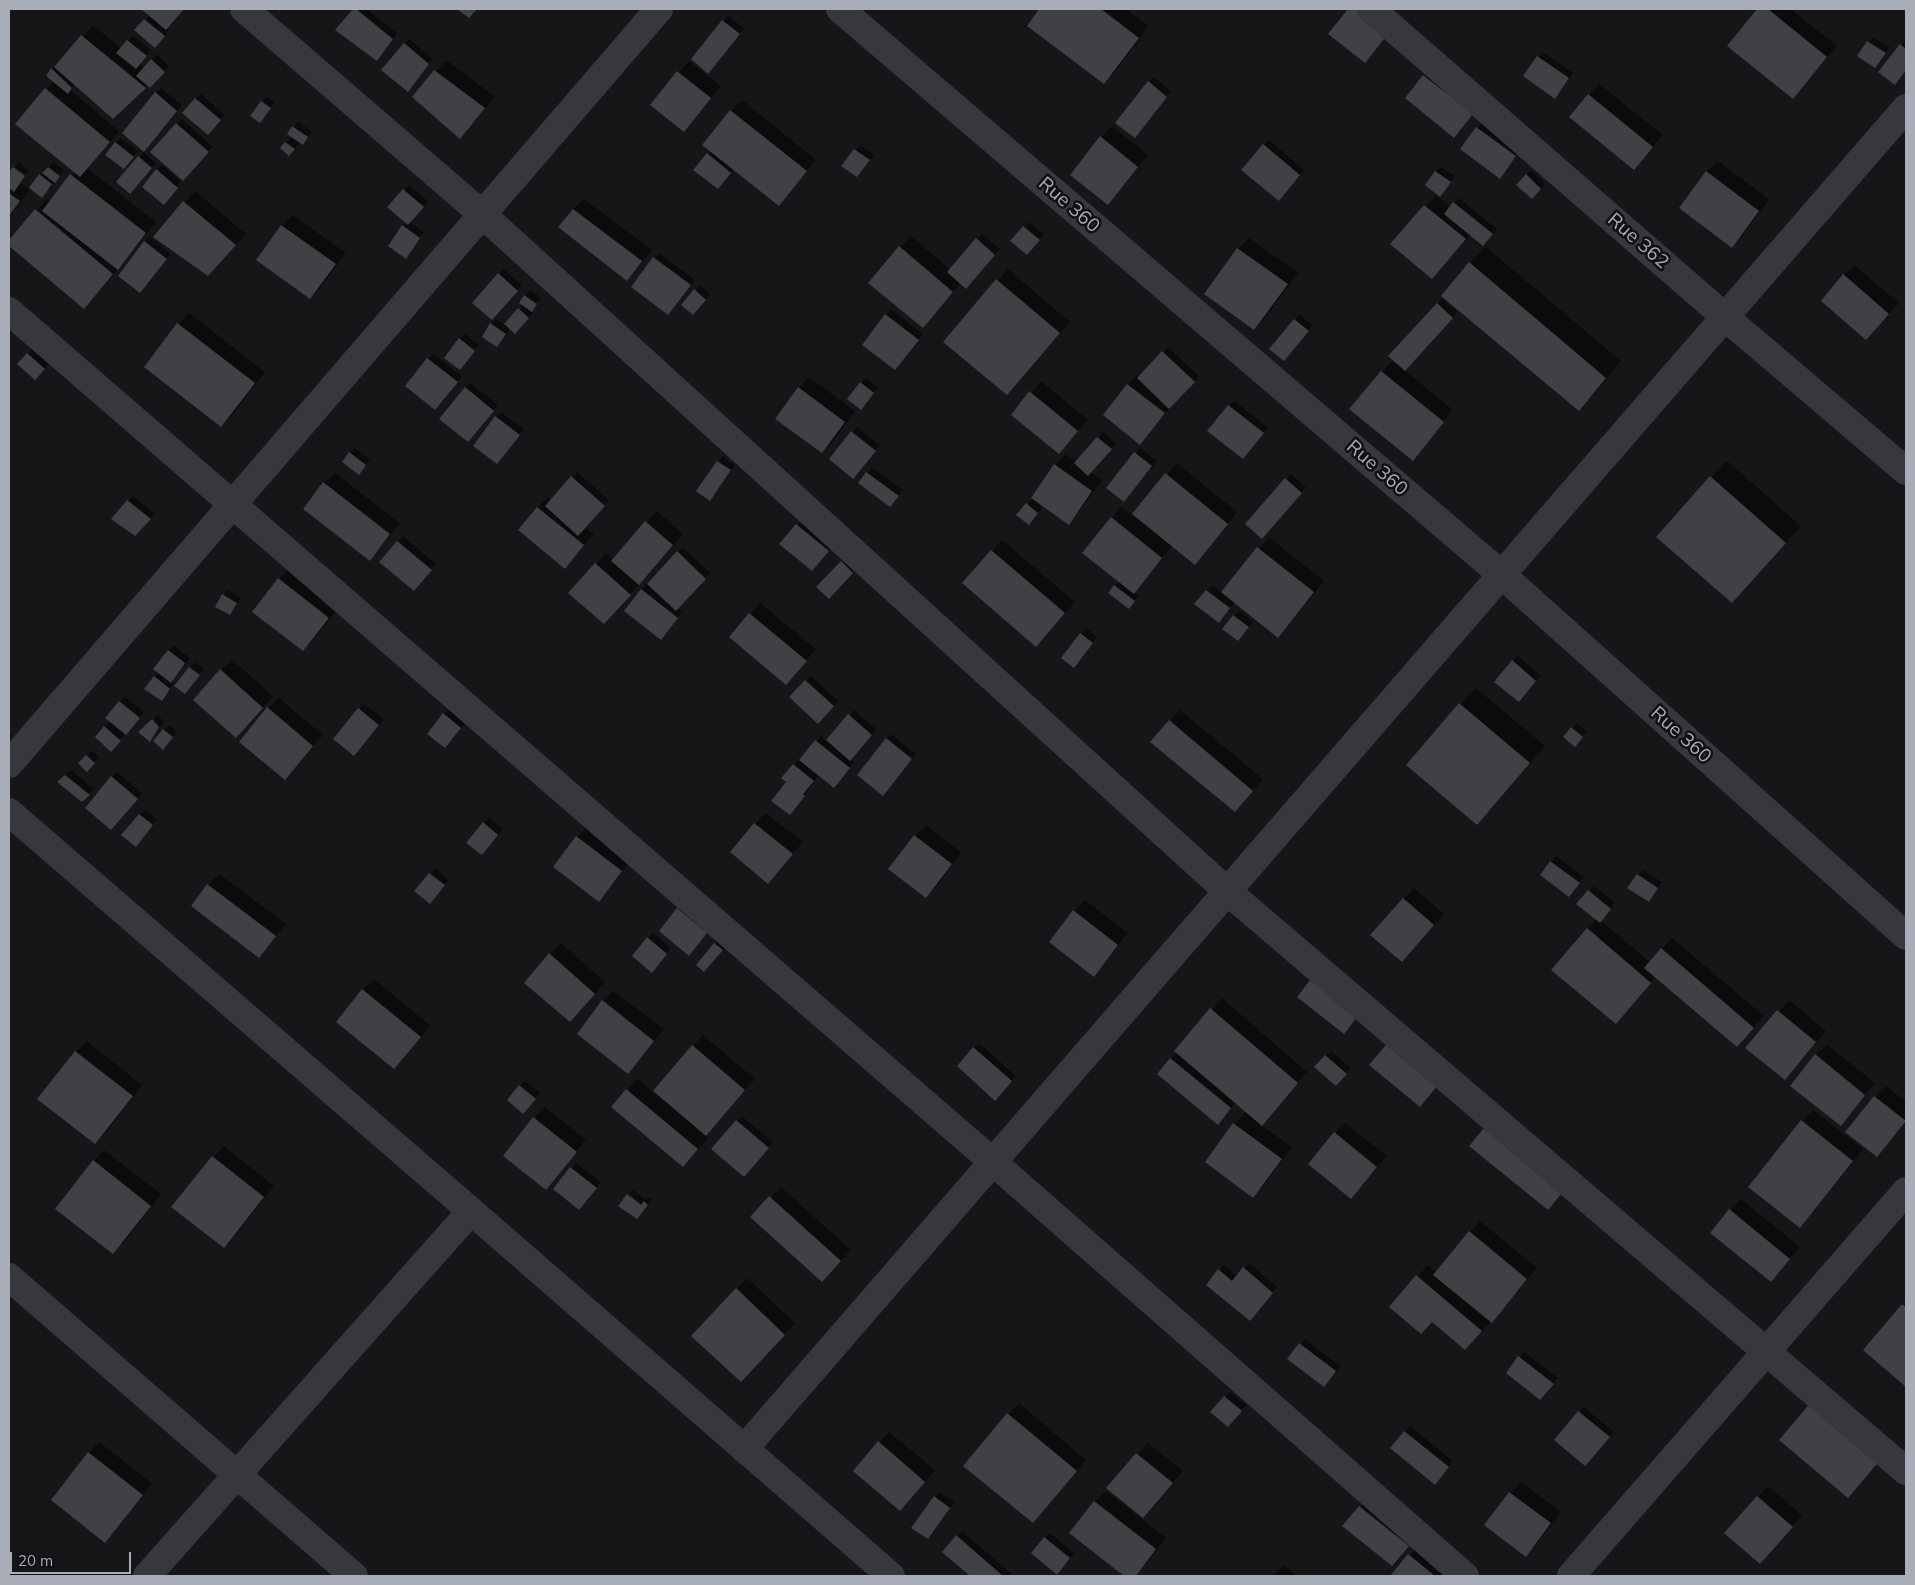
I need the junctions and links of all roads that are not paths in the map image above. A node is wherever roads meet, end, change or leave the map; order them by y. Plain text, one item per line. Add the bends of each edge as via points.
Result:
1 (244, 9) edge
2 (659, 9) edge
3 (840, 9) edge
4 (1371, 9) edge
5 (1906, 108) edge
6 (482, 214) junction
7 (9, 311) edge
8 (1725, 317) junction
9 (1906, 470) edge
10 (231, 505) junction
11 (1502, 575) junction
12 (9, 764) edge
13 (9, 812) edge
14 (1227, 891) junction
15 (1906, 936) edge
16 (993, 1162) junction
17 (1906, 1191) edge
18 (471, 1210) junction
19 (9, 1276) edge
20 (1767, 1351) junction
21 (744, 1449) junction
22 (1906, 1471) edge
23 (238, 1475) junction
24 (147, 1576) edge
25 (354, 1576) edge
26 (890, 1576) edge
27 (1465, 1576) edge
28 (1571, 1576) edge

1 - 6 street
2 - 6 street
3 - 11 street, Rue 360
4 - 8 street, Rue 362
5 - 8 street
6 - 10 street
6 - 14 street
7 - 10 street
8 - 9 street, Rue 362
8 - 11 street
10 - 12 street
10 - 16 street
11 - 14 street
11 - 15 street, Rue 360
13 - 18 street
14 - 16 street
14 - 20 street
16 - 21 street
16 - 27 street
17 - 20 street
18 - 21 street
18 - 23 street
19 - 23 street
20 - 22 street
20 - 28 street
21 - 26 street
23 - 24 street
23 - 25 street

